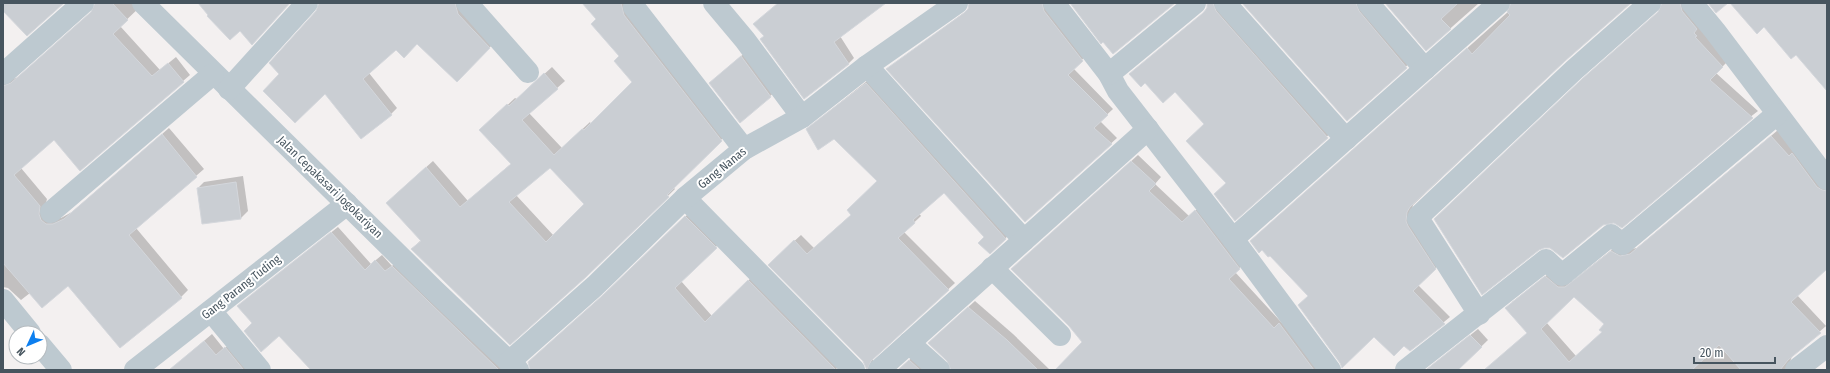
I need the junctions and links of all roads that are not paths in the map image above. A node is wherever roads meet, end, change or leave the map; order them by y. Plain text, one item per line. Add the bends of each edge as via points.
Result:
1 (83, 3) edge
2 (143, 3) edge
3 (308, 3) edge
4 (467, 3) edge
5 (714, 3) edge
6 (957, 3) edge
7 (1054, 3) edge
8 (1195, 3) edge
9 (1225, 3) edge
10 (1368, 3) edge
11 (1499, 3) edge
12 (1650, 3) edge
13 (1692, 3) edge
14 (634, 7) dead end
15 (867, 66) junction
16 (1425, 69) junction
17 (528, 72) dead end
18 (3, 74) edge
19 (213, 74) junction
20 (1109, 74) junction
21 (229, 89) junction
22 (1778, 114) junction
23 (802, 117) junction
24 (1148, 129) junction
25 (1346, 139) junction
26 (744, 149) junction
27 (1827, 179) edge
28 (685, 198) junction
29 (347, 204) junction
30 (51, 212) dead end
31 (1233, 239) junction
32 (1024, 240) junction
33 (992, 268) junction
34 (3, 300) edge
35 (211, 311) junction
36 (1479, 314) junction
37 (23, 325) edge
38 (1060, 335) dead end
39 (909, 343) junction
40 (1827, 346) edge
41 (48, 355) edge
42 (514, 366) edge
43 (61, 370) edge
44 (135, 370) edge
45 (260, 370) edge
46 (854, 370) edge
47 (879, 370) edge
48 (939, 370) edge
49 (1330, 370) edge
50 (1406, 370) edge
51 (1796, 370) edge

1 - 18 street
2 - 19 street, Jalan Cepakasari Jogokariyan
3 - 21 street
4 - 17 street
5 - 23 street via 746,40
6 - 15 street, Gang Nanas
7 - 20 street
8 - 20 street
9 - 25 street
10 - 16 street
11 - 16 street
12 - 36 street via 1574,70 1419,216 1418,219
13 - 22 street
14 - 26 street
15 - 23 street, Gang Nanas
15 - 32 street
16 - 25 street
19 - 21 street, Jalan Cepakasari Jogokariyan
19 - 30 street
20 - 24 street via 1118,91
21 - 29 street, Jalan Cepakasari Jogokariyan
22 - 27 street
22 - 36 street via 1622,244 1611,235 1562,275 1546,260
23 - 26 street, Gang Nanas
24 - 31 street
24 - 32 street
25 - 31 street
26 - 28 street, Gang Nanas
28 - 42 street, Gang Nanas
28 - 46 street
29 - 35 street, Gang Parang Tuding
29 - 42 street, Jalan Cepakasari Jogokariyan
31 - 49 street
32 - 33 street
33 - 38 street
33 - 39 street
34 - 37 street
35 - 44 street, Gang Parang Tuding
35 - 45 street
36 - 50 street
39 - 47 street
39 - 48 street
40 - 51 street
41 - 43 street

